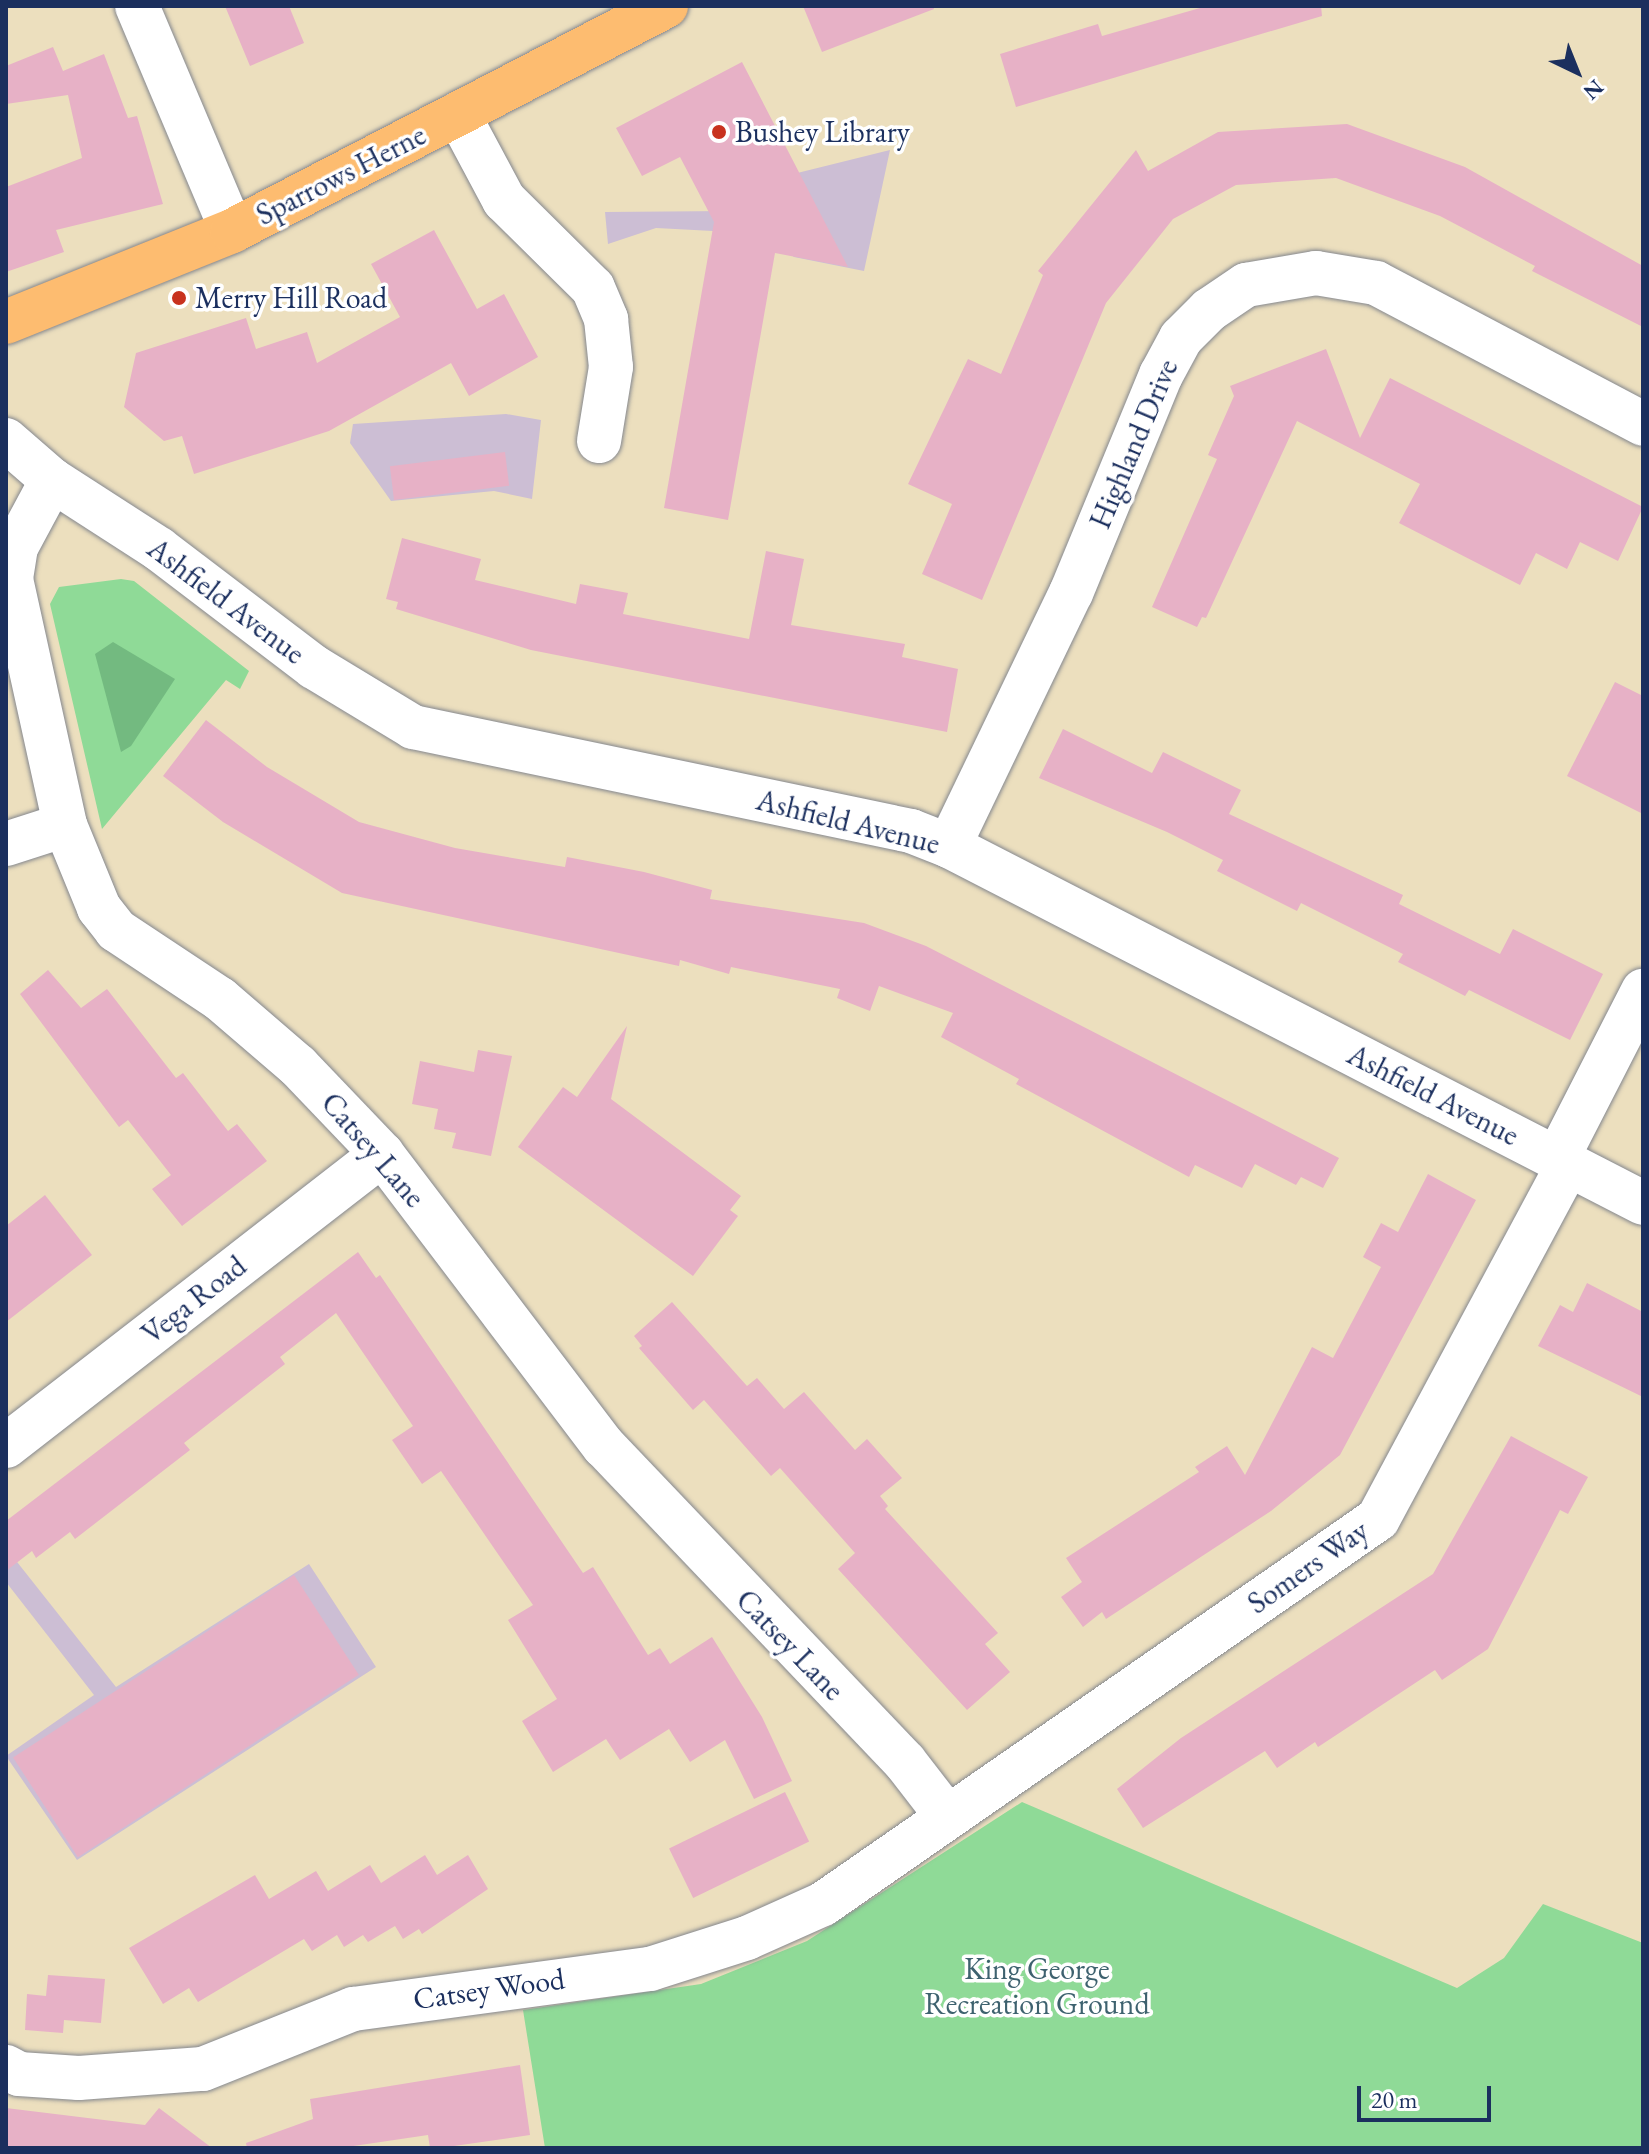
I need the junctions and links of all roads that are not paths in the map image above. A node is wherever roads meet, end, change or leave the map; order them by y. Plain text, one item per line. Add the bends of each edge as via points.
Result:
1 (137, 6) edge
2 (666, 6) edge
3 (458, 114) junction
4 (232, 231) junction
5 (6, 322) edge
6 (1643, 424) edge
7 (6, 440) edge
8 (599, 441) dead end
9 (52, 480) junction
10 (65, 825) junction
11 (6, 844) edge
12 (949, 846) junction
13 (1643, 991) edge
14 (382, 1154) junction
15 (1563, 1162) junction
16 (1643, 1203) edge
17 (6, 1446) edge
18 (946, 1815) junction
19 (6, 2067) edge

1 - 4 street
2 - 3 main road, Sparrows Herne
3 - 4 main road, Sparrows Herne
3 - 8 street via 504,200 593,288 606,319 611,367
4 - 5 main road, Sparrows Herne
6 - 12 street, Highland Drive via 1376,283 1316,273 1246,285 1209,310 1181,338 1161,375 1071,593
7 - 9 street
9 - 10 street, Catsey Lane via 16,547 11,579
9 - 12 street, Ashfield Avenue via 159,549 314,667 413,727 911,831
10 - 11 street
10 - 14 street, Catsey Lane via 81,873 116,930 220,999 298,1066
12 - 15 street, Ashfield Avenue
13 - 15 street
14 - 17 street, Vega Road
14 - 18 street, Catsey Lane via 604,1446 905,1762
15 - 16 street, Ashfield Avenue
15 - 18 street, Somers Way via 1378,1519
18 - 19 street, Catsey Wood via 823,1904 747,1938 650,1969 353,2009 203,2069 79,2078 19,2074

